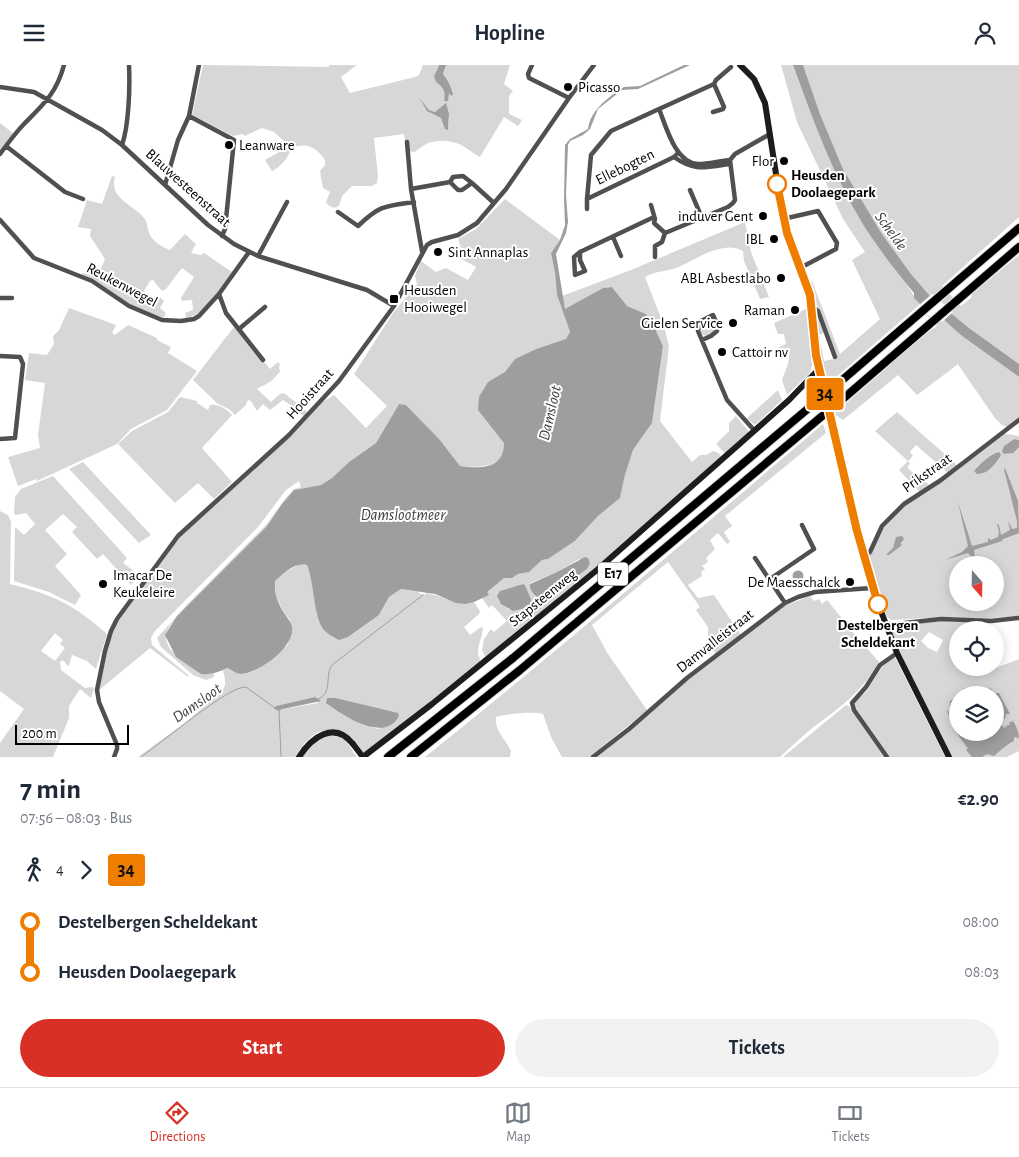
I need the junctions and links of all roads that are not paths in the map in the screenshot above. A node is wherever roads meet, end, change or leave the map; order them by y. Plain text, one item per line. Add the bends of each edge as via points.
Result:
1 (64, 65) edge
2 (129, 65) edge
3 (199, 65) edge
4 (532, 65) edge
5 (594, 65) edge
6 (740, 65) edge
7 (731, 67) dead end
8 (714, 85) junction
9 (0, 87) edge
10 (569, 98) junction
11 (48, 99) junction
12 (659, 109) junction
13 (713, 112) dead end
14 (189, 116) junction
15 (770, 134) junction
16 (406, 142) dead end
17 (122, 145) junction
18 (6, 146) junction
19 (0, 154) edge
20 (676, 155) junction
21 (730, 162) junction
22 (450, 182) junction
23 (472, 183) junction
24 (165, 185) junction
25 (411, 189) junction
26 (690, 190) dead end
27 (83, 199) dead end
28 (587, 199) junction
29 (286, 202) dead end
30 (414, 202) junction
31 (494, 203) junction
32 (651, 205) dead end
33 (587, 209) dead end
34 (338, 213) dead end
35 (654, 217) junction
36 (702, 218) junction
37 (783, 219) junction
38 (0, 220) edge
39 (654, 223) junction
40 (640, 224) junction
41 (1019, 228) edge
42 (665, 233) junction
43 (222, 236) junction
44 (613, 237) junction
45 (1019, 247) edge
46 (422, 251) junction
47 (249, 252) junction
48 (580, 252) junction
49 (258, 256) junction
50 (622, 256) dead end
51 (655, 257) dead end
52 (800, 268) junction
53 (218, 294) junction
54 (0, 298) edge
55 (12, 298) dead end
56 (394, 306) junction
57 (265, 307) dead end
58 (812, 307) junction
59 (239, 329) junction
60 (702, 340) junction
61 (0, 356) edge
62 (835, 357) dead end
63 (263, 361) dead end
64 (821, 375) junction
65 (804, 385) junction
66 (1019, 420) edge
67 (754, 430) junction
68 (0, 439) edge
69 (802, 525) dead end
70 (755, 558) dead end
71 (864, 558) junction
72 (770, 579) junction
73 (872, 587) junction
74 (785, 603) junction
75 (1019, 617) edge
76 (886, 625) junction
77 (897, 653) junction
78 (114, 757) edge
79 (299, 757) edge
80 (363, 757) edge
81 (388, 757) edge
82 (411, 757) edge
83 (593, 757) edge
84 (887, 757) edge
85 (949, 757) edge

1 - 11 street
2 - 17 street
3 - 14 street
4 - 10 street via 529,78
5 - 10 street
6 - 15 main road via 754,79 763,95
7 - 8 street
8 - 12 street
8 - 13 street via 724,107
9 - 11 street, Blauwesteenstraat via 29,91
10 - 31 street
11 - 17 street, Blauwesteenstraat
11 - 18 street
12 - 20 street, Ellebogten
12 - 28 street, Ellebogten via 610,131 591,155
14 - 24 street via 178,139
14 - 43 street via 234,140
15 - 21 street via 735,154
15 - 37 main road
16 - 25 street
17 - 24 street, Blauwesteenstraat
18 - 19 street
18 - 27 street via 65,192
20 - 21 street, Ellebogten via 697,164
20 - 28 street, Ellebogten
21 - 36 street via 735,200 728,207
22 - 23 street via 453,177 463,175
22 - 23 street via 462,191
22 - 25 street
23 - 31 street
24 - 43 street, Blauwesteenstraat
25 - 30 street
26 - 36 street
28 - 33 street, Ellebogten
29 - 49 street
30 - 34 street via 387,205 373,212 358,226
30 - 46 street
31 - 46 street via 469,229 432,242
32 - 35 street
35 - 39 street
35 - 40 street
36 - 42 street
37 - 52 main road
37 - 52 street via 819,212 837,243 836,249
38 - 53 street, Reukenwegel via 34,257 92,281 129,306 160,320 194,319
39 - 40 street
39 - 42 street
40 - 44 street
41 - 81 highway, E17, bridge via 513,658
42 - 51 street via 662,242 655,246
43 - 47 street, Blauwesteenstraat
44 - 48 street
44 - 50 street
45 - 82 highway, E17, bridge via 837,404
46 - 56 street, Hooistraat
47 - 49 street, Blauwesteenstraat
47 - 53 street, Reukenwegel
48 - 48 street via 580,261 586,271 575,275 574,257
49 - 56 street, Blauwesteenstraat via 367,290
52 - 58 main road
53 - 59 street via 226,313
54 - 55 street
56 - 78 street, Hooistraat via 339,381 314,409 178,536 117,619 102,658 97,690 117,745
57 - 59 street
58 - 62 street via 818,311
58 - 64 main road via 814,345
59 - 63 street
60 - 60 street via 698,331 700,322 713,315 716,331
60 - 67 street via 727,399
61 - 68 street via 20,357 23,364 15,437
64 - 65 main road, Stapsteenweg
64 - 65 main road, Stapsteenweg via 813,375
64 - 71 main road
65 - 67 main road, Stapsteenweg
66 - 71 street, Prikstraat via 904,505 882,526
67 - 80 main road, Stapsteenweg via 597,571
69 - 72 street via 814,549
70 - 72 street
71 - 73 main road
72 - 74 street
73 - 74 street, Damvalleistraat via 815,593
73 - 76 main road
74 - 83 street, Damvalleistraat via 687,678
75 - 76 street via 991,621 941,619
76 - 77 main road
77 - 84 street via 880,665 852,703
77 - 85 main road
79 - 80 main road, Stapsteenweg, bridge via 310,742 326,733 348,738

